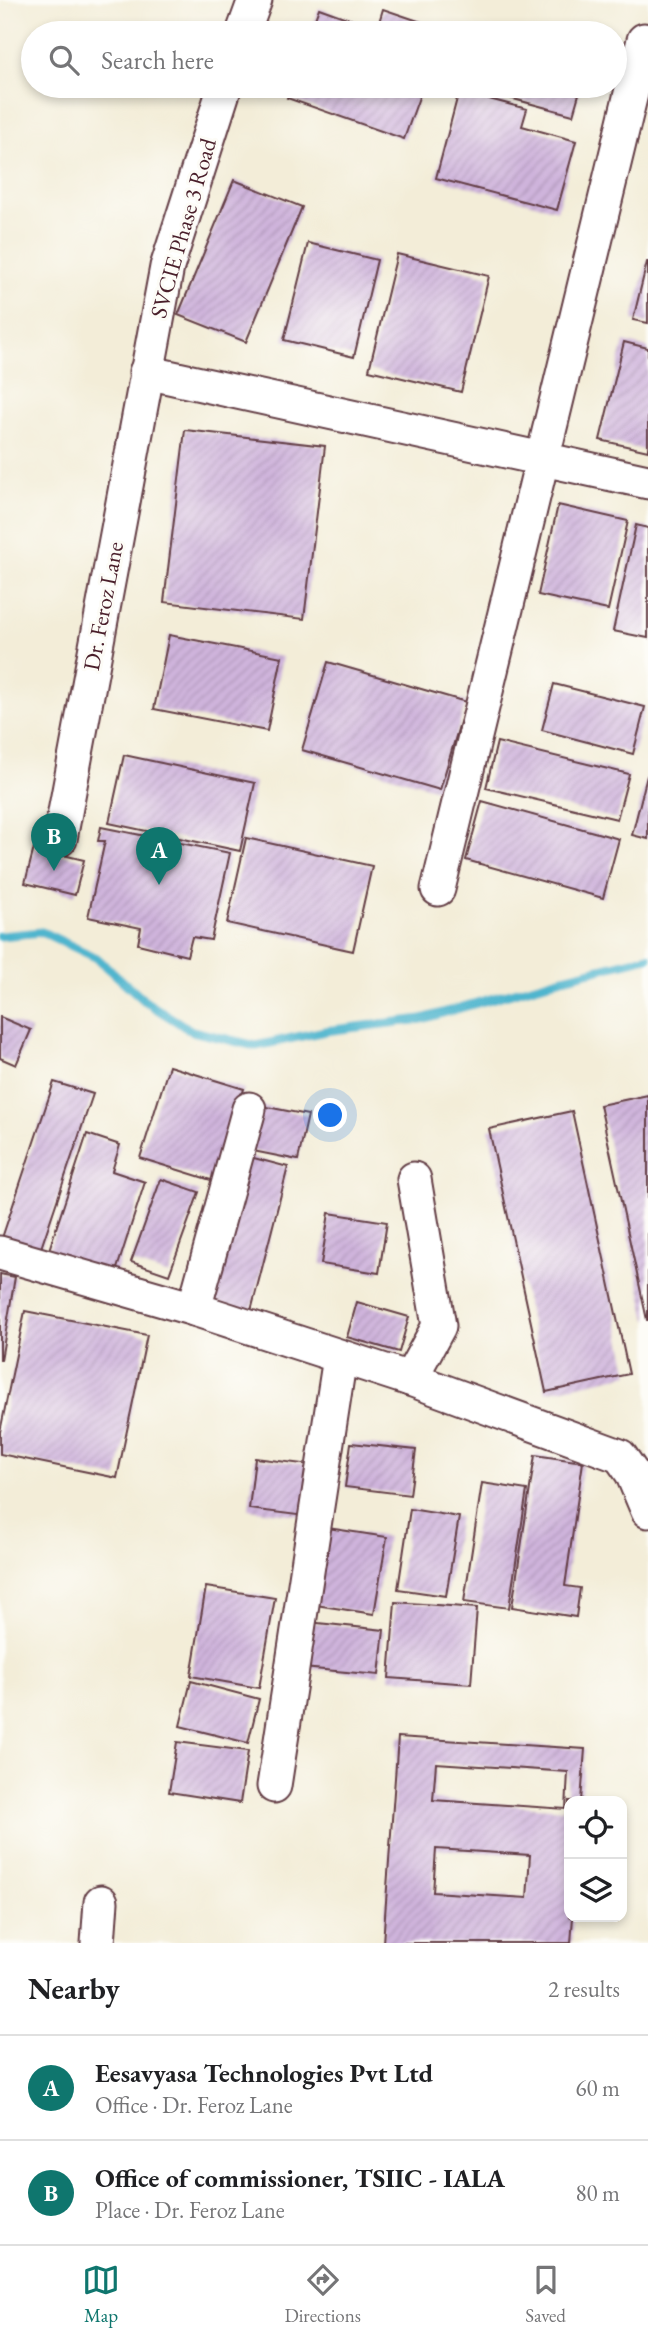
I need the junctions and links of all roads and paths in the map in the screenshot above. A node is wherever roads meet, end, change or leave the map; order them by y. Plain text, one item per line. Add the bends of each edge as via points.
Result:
1 (255, 0) edge
2 (247, 21) edge
3 (644, 40) dead end
4 (221, 98) edge
5 (146, 372) junction
6 (542, 458) junction
7 (648, 482) edge
8 (60, 839) dead end
9 (438, 888) dead end
10 (249, 1109) dead end
11 (414, 1179) dead end
12 (0, 1253) edge
13 (194, 1309) junction
14 (340, 1357) junction
15 (410, 1379) junction
16 (646, 1502) edge
17 (274, 1786) dead end
18 (101, 1902) dead end
19 (98, 1943) edge

1 - 2 street
3 - 6 street
4 - 5 street, SVCIE Phase 3 Road via 167,267
5 - 6 street
5 - 8 street, Dr. Feroz Lane
6 - 7 street
6 - 9 street
10 - 13 street
11 - 15 street via 439,1326
12 - 13 street
13 - 14 street
14 - 15 street
14 - 17 street
15 - 16 street via 620,1456
18 - 19 street

